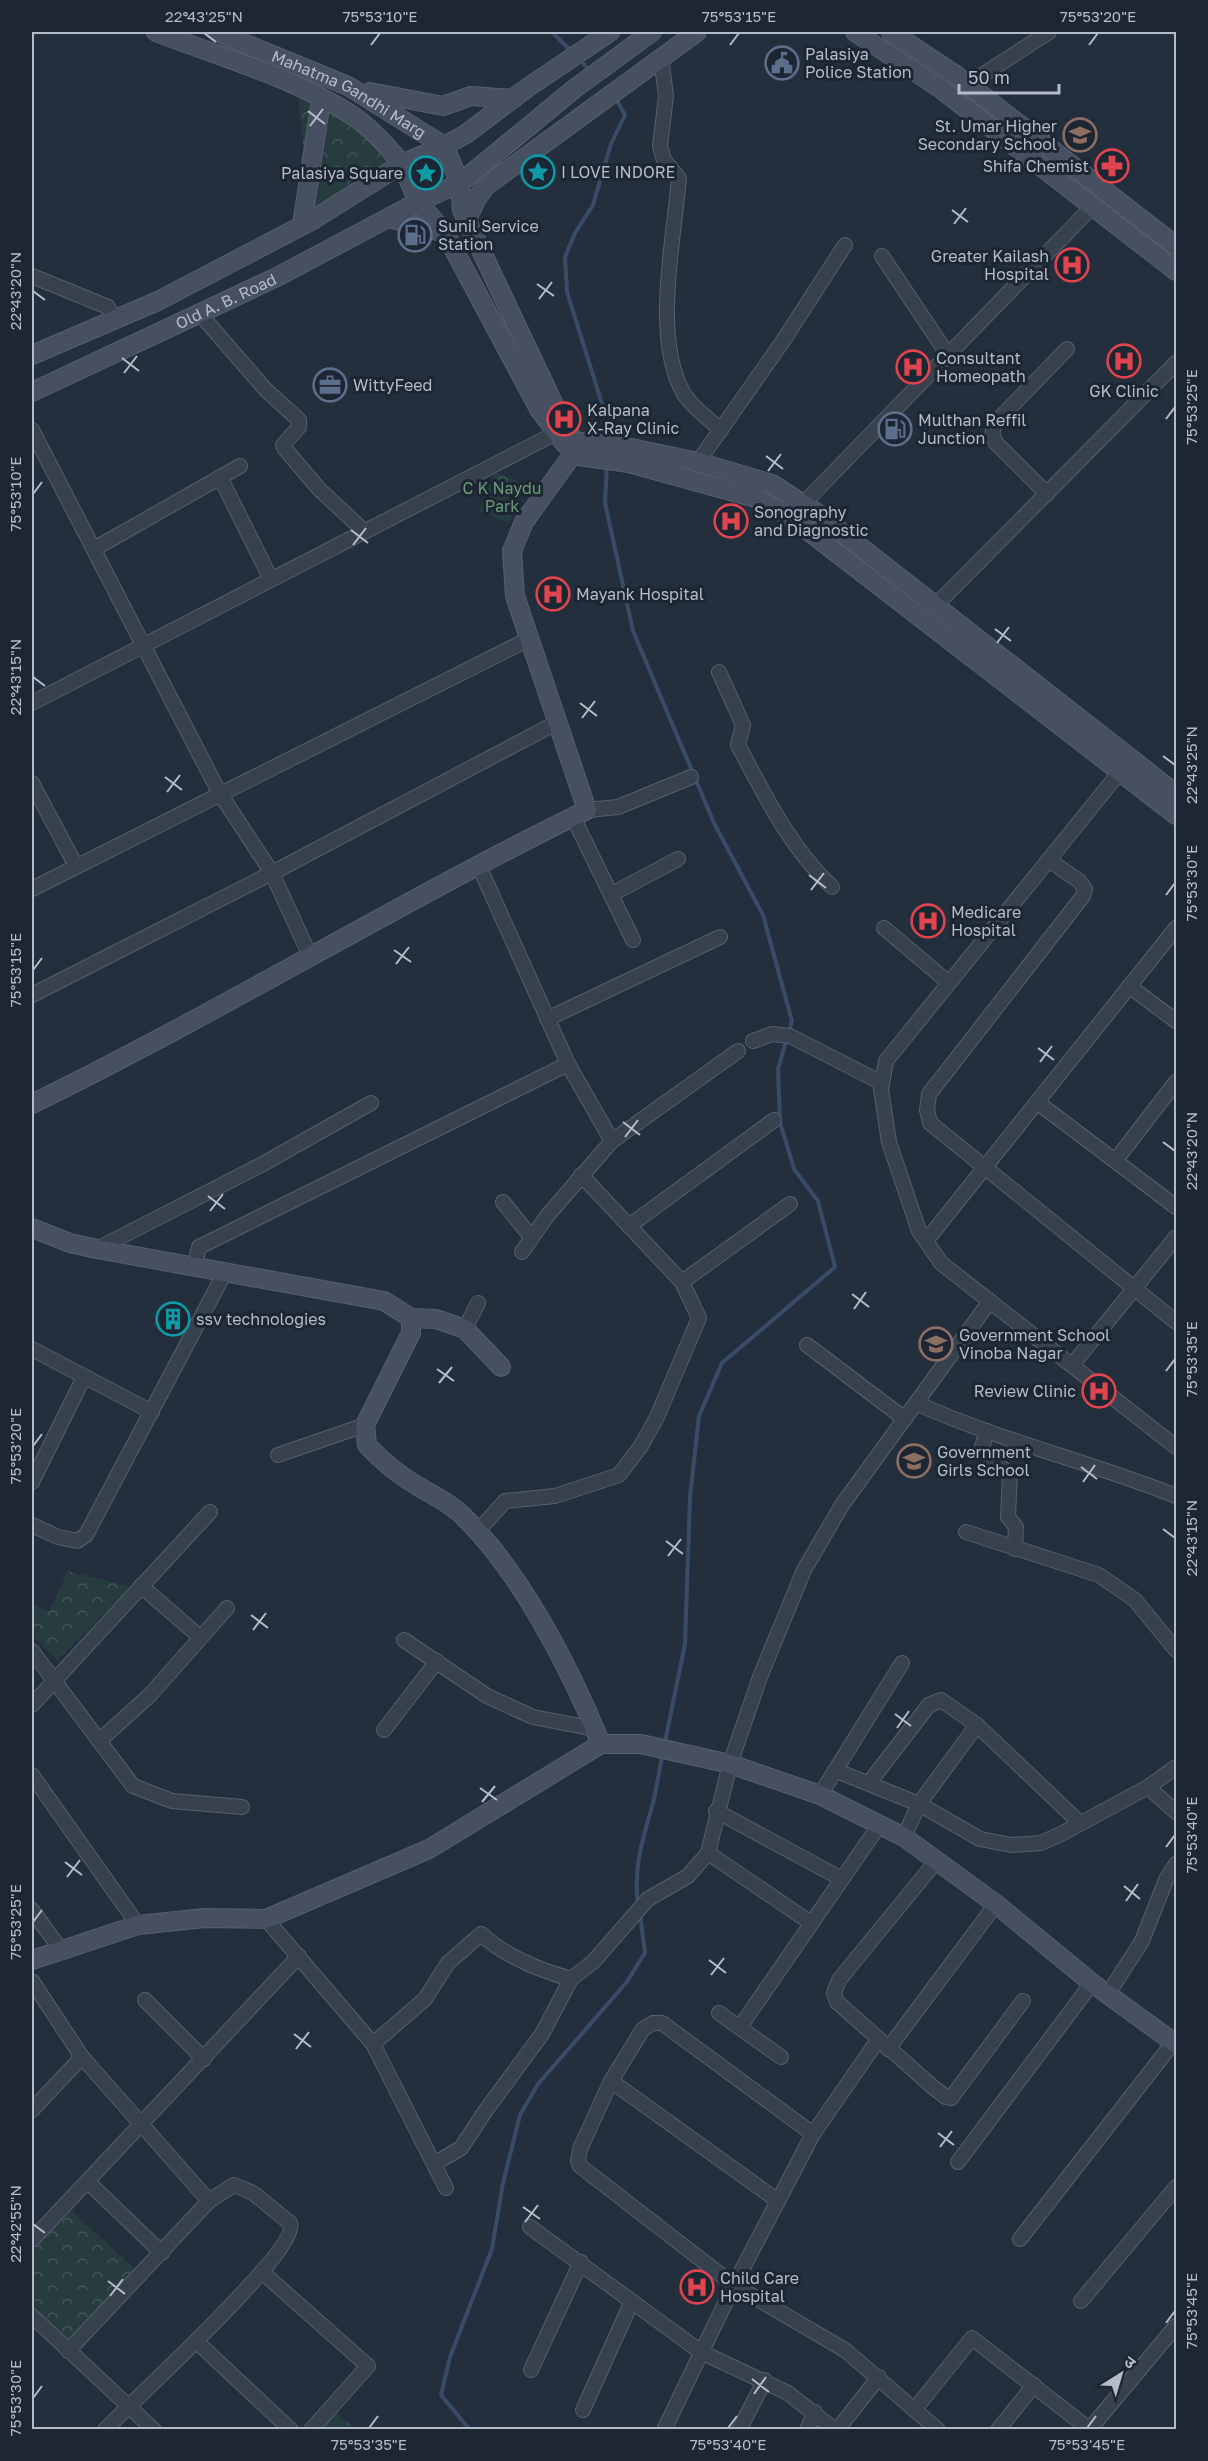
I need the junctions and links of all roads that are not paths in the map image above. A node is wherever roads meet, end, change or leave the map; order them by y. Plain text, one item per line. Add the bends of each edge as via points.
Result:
1 (156, 32) edge
2 (218, 32) edge
3 (652, 32) edge
4 (697, 32) edge
5 (855, 32) edge
6 (891, 32) edge
7 (1049, 32) edge
8 (606, 34) edge
9 (661, 57) junction
10 (580, 84) junction
11 (967, 85) junction
12 (348, 86) junction
13 (513, 99) junction
14 (321, 100) junction
15 (590, 107) junction
16 (444, 146) junction
17 (402, 164) junction
18 (460, 183) junction
19 (418, 202) junction
20 (1093, 206) junction
21 (388, 218) junction
22 (466, 219) junction
23 (302, 225) junction
24 (445, 233) junction
25 (845, 245) dead end
26 (1176, 246) edge
27 (882, 256) dead end
28 (1176, 271) edge
29 (32, 276) edge
30 (200, 314) junction
31 (114, 319) junction
32 (1067, 349) dead end
33 (32, 355) edge
34 (948, 355) junction
35 (1176, 363) edge
36 (32, 392) edge
37 (32, 430) edge
38 (721, 430) junction
39 (578, 447) junction
40 (630, 455) junction
41 (698, 462) junction
42 (240, 466) dead end
43 (220, 477) junction
44 (1047, 494) junction
45 (803, 504) junction
46 (364, 531) junction
47 (94, 549) junction
48 (271, 579) junction
49 (935, 606) junction
50 (531, 638) junction
51 (143, 645) junction
52 (719, 672) dead end
53 (32, 703) edge
54 (556, 723) junction
55 (1119, 773) junction
56 (691, 777) dead end
57 (32, 783) edge
58 (219, 792) junction
59 (1176, 794) edge
60 (580, 814) junction
61 (1176, 815) edge
62 (678, 859) dead end
63 (1049, 860) junction
64 (478, 864) junction
65 (76, 866) junction
66 (272, 873) junction
67 (832, 887) dead end
68 (32, 889) edge
69 (612, 894) junction
70 (884, 928) dead end
71 (1176, 928) edge
72 (720, 937) dead end
73 (633, 940) dead end
74 (310, 956) junction
75 (948, 982) junction
76 (1129, 987) junction
77 (32, 995) edge
78 (548, 1019) junction
79 (1176, 1021) edge
80 (753, 1041) dead end
81 (738, 1052) dead end
82 (568, 1064) junction
83 (1176, 1082) edge
84 (882, 1083) junction
85 (1037, 1102) junction
86 (371, 1103) dead end
87 (32, 1104) edge
88 (774, 1120) dead end
89 (612, 1141) junction
90 (1115, 1161) junction
91 (984, 1168) junction
92 (581, 1175) junction
93 (503, 1203) dead end
94 (790, 1204) dead end
95 (1176, 1207) edge
96 (629, 1226) junction
97 (32, 1228) edge
98 (531, 1237) junction
99 (1176, 1237) edge
100 (926, 1241) junction
101 (96, 1249) junction
102 (522, 1252) dead end
103 (194, 1268) junction
104 (225, 1274) junction
105 (682, 1282) junction
106 (1134, 1288) junction
107 (990, 1300) junction
108 (478, 1303) dead end
109 (411, 1318) junction
110 (1176, 1322) edge
111 (465, 1329) junction
112 (807, 1345) dead end
113 (32, 1349) edge
114 (1073, 1364) junction
115 (501, 1367) dead end
116 (84, 1377) junction
117 (916, 1403) junction
118 (152, 1412) junction
119 (904, 1419) junction
120 (365, 1425) junction
121 (987, 1431) junction
122 (1176, 1447) edge
123 (278, 1455) dead end
124 (32, 1482) edge
125 (1176, 1496) edge
126 (210, 1512) dead end
127 (32, 1526) edge
128 (478, 1531) junction
129 (966, 1532) dead end
130 (1015, 1549) junction
131 (141, 1586) junction
132 (227, 1608) dead end
133 (200, 1637) junction
134 (404, 1640) dead end
135 (1176, 1650) edge
136 (32, 1651) edge
137 (437, 1661) junction
138 (902, 1663) dead end
139 (53, 1681) junction
140 (32, 1705) edge
141 (978, 1725) junction
142 (384, 1730) dead end
143 (598, 1737) junction
144 (99, 1740) junction
145 (730, 1764) junction
146 (1176, 1767) edge
147 (837, 1771) junction
148 (32, 1775) edge
149 (869, 1783) junction
150 (1148, 1787) junction
151 (820, 1795) junction
152 (920, 1804) junction
153 (242, 1807) dead end
154 (716, 1811) junction
155 (1176, 1812) edge
156 (1080, 1823) junction
157 (880, 1824) junction
158 (903, 1837) junction
159 (708, 1853) junction
160 (937, 1860) junction
161 (1176, 1864) edge
162 (842, 1879) junction
163 (996, 1904) junction
164 (32, 1910) edge
165 (266, 1919) junction
166 (811, 1923) junction
167 (138, 1925) junction
168 (61, 1950) junction
169 (299, 1956) junction
170 (32, 1960) edge
171 (571, 1979) junction
172 (32, 1981) edge
173 (1092, 1983) junction
174 (1108, 1994) junction
175 (145, 2000) dead end
176 (1023, 2001) dead end
177 (719, 2013) dead end
178 (740, 2027) junction
179 (1176, 2042) edge
180 (373, 2044) junction
181 (883, 2045) junction
182 (781, 2057) dead end
183 (82, 2058) junction
184 (204, 2059) junction
185 (611, 2081) junction
186 (32, 2110) edge
187 (142, 2122) junction
188 (813, 2134) junction
189 (958, 2162) dead end
190 (434, 2164) junction
191 (88, 2182) junction
192 (1176, 2187) edge
193 (446, 2188) dead end
194 (209, 2201) junction
195 (778, 2202) junction
196 (530, 2228) dead end
197 (1020, 2239) dead end
198 (32, 2240) edge
199 (162, 2253) junction
200 (581, 2262) junction
201 (262, 2272) junction
202 (734, 2285) junction
203 (632, 2301) junction
204 (1081, 2301) dead end
205 (32, 2316) edge
206 (1176, 2326) edge
207 (197, 2342) junction
208 (68, 2351) junction
209 (701, 2352) junction
210 (531, 2370) dead end
211 (879, 2377) junction
212 (765, 2380) junction
213 (1034, 2385) junction
214 (129, 2404) junction
215 (915, 2409) junction
216 (584, 2410) dead end
217 (815, 2412) junction
218 (1089, 2429) edge
219 (105, 2430) edge
220 (154, 2430) edge
221 (291, 2430) edge
222 (310, 2430) edge
223 (664, 2430) edge
224 (739, 2430) edge
225 (807, 2430) edge
226 (836, 2430) edge
227 (938, 2430) edge
228 (998, 2430) edge

1 - 14 main road, Mahatma Gandhi Marg
2 - 12 main road, Mahatma Gandhi Marg
3 - 10 main road
4 - 9 main road
5 - 20 main road via 941,89
6 - 11 main road
7 - 11 street
8 - 13 main road
9 - 15 main road
9 - 38 street via 666,96 660,146 664,160 680,178 668,270 672,360 685,394
10 - 15 main road
10 - 18 main road
11 - 26 main road
12 - 13 main road via 443,106 471,96
12 - 16 main road, Mahatma Gandhi Marg
13 - 16 main road
14 - 17 main road, Mahatma Gandhi Marg via 355,118 381,139
14 - 23 main road
15 - 22 main road via 486,186
16 - 17 main road, Old A. B. Road
16 - 18 main road
17 - 19 main road, Mahatma Gandhi Marg
17 - 23 main road, Old A. B. Road
18 - 19 main road, Old A. B. Road
18 - 22 main road
19 - 21 main road, Old A. B. Road
19 - 24 main road, Mahatma Gandhi Marg
20 - 28 main road
20 - 34 street
21 - 24 main road
21 - 30 main road, Old A. B. Road
22 - 39 main road
23 - 31 main road, Old A. B. Road via 158,301
24 - 39 main road, Mahatma Gandhi Marg via 539,409
25 - 38 street
27 - 34 street
29 - 31 street via 108,307
30 - 36 main road, Old A. B. Road
30 - 46 street via 266,390 299,420 299,427 283,445 285,449 319,489
31 - 33 main road, Old A. B. Road
32 - 44 street via 995,423 992,434 996,443
34 - 45 street
35 - 44 street
37 - 47 street
38 - 41 street
39 - 40 main road
39 - 46 street
39 - 50 main road via 524,522 512,551 515,596
40 - 41 main road
40 - 55 main road via 756,498 789,516
41 - 45 main road via 772,484
42 - 43 street
43 - 47 street
43 - 48 street
44 - 49 street
45 - 49 main road
46 - 48 street
47 - 51 street
48 - 51 street
49 - 59 main road
50 - 54 main road
50 - 58 street
51 - 53 street
51 - 58 street
52 - 67 street via 743,725 738,745 773,810
54 - 60 main road
54 - 66 street
55 - 61 main road
55 - 63 street
56 - 60 street via 618,807
57 - 65 street
58 - 65 street
58 - 66 street
60 - 64 main road
60 - 69 street
62 - 69 street
63 - 75 street
63 - 91 street via 1080,880 1083,896 929,1094 930,1123
64 - 74 main road
64 - 78 street
65 - 68 street
66 - 74 street
66 - 77 street
69 - 73 street
70 - 75 street
71 - 76 street
72 - 78 street
74 - 87 main road
75 - 84 street via 886,1061
76 - 79 street
76 - 85 street
78 - 82 street
80 - 84 street via 772,1034 784,1036
81 - 89 street
82 - 89 street
82 - 103 street via 199,1247
83 - 90 street
84 - 100 street via 889,1142
85 - 90 street
85 - 91 street
86 - 101 street via 261,1165
88 - 96 street
89 - 92 street
90 - 95 street
91 - 100 street
91 - 106 street
92 - 96 street
92 - 98 street
93 - 98 street
94 - 105 street
96 - 105 street
97 - 101 main road
98 - 102 street
99 - 106 street
100 - 107 street via 940,1263
101 - 103 main road
103 - 104 main road
104 - 109 main road via 384,1301
104 - 118 street
105 - 128 street via 699,1318 657,1417 619,1475 555,1496 505,1501
106 - 110 street
106 - 114 street
107 - 114 street
107 - 117 street
108 - 111 street
109 - 111 main road via 436,1319
109 - 120 main road via 411,1333
111 - 115 main road
112 - 119 street
113 - 116 street
114 - 122 street
116 - 118 street
116 - 124 street
117 - 119 street
117 - 121 street
118 - 127 street via 86,1535 68,1539
119 - 145 street via 842,1505 804,1570
120 - 123 street
120 - 128 main road via 367,1445 375,1453 451,1506
121 - 125 street
121 - 130 street via 982,1447 1010,1474 1008,1517 1016,1527
126 - 131 street
128 - 143 main road via 522,1589
129 - 130 street
130 - 135 street via 1099,1575 1135,1600
131 - 133 street
131 - 139 street
132 - 133 street
133 - 144 street via 150,1695
134 - 137 street
136 - 139 street
137 - 142 street
137 - 143 street via 506,1705
138 - 147 street
139 - 140 street
139 - 144 street
141 - 149 street via 941,1700 936,1701
141 - 152 street
141 - 156 street
143 - 145 main road
143 - 165 main road via 429,1849
144 - 153 street via 133,1786 149,1794 172,1801
145 - 151 main road
145 - 154 street
146 - 150 street
147 - 149 street
147 - 151 street
148 - 167 street
149 - 152 street
150 - 155 street
150 - 156 street
151 - 157 main road
152 - 156 street via 965,1832 1011,1845 1041,1843
152 - 158 street
154 - 159 street
154 - 162 street
157 - 158 main road
157 - 162 street
158 - 160 main road
159 - 166 street
159 - 171 street via 688,1876 648,1899 592,1962
160 - 163 main road
160 - 181 street via 839,1980 834,1993 837,2002
161 - 174 street via 1142,1941
162 - 166 street
163 - 173 main road
163 - 181 street
164 - 168 street
165 - 167 main road via 205,1918
165 - 169 street
166 - 178 street
167 - 168 main road
168 - 170 main road
169 - 180 street
169 - 184 street
171 - 180 street via 542,1971 481,1935 448,1963 425,1999
171 - 190 street via 542,2034 461,2148
172 - 183 street
173 - 174 main road
173 - 189 street
174 - 179 main road
175 - 184 street
176 - 181 street via 951,2098
177 - 178 street
178 - 182 street
179 - 197 street
180 - 190 street
181 - 188 street
183 - 186 street
183 - 187 street
184 - 187 street
185 - 188 street via 644,2029 653,2022 662,2024
185 - 195 street
185 - 202 street via 580,2149 580,2166
187 - 191 street
187 - 194 street
188 - 195 street
190 - 193 street
191 - 198 street
191 - 199 street
192 - 204 street
194 - 199 street
194 - 201 street via 234,2185 253,2193 290,2223 290,2231
195 - 202 street
196 - 200 street
199 - 208 street
200 - 203 street
200 - 210 street
201 - 207 street
201 - 222 street via 368,2366
202 - 209 street
202 - 211 street via 845,2350
203 - 209 street
203 - 216 street
205 - 208 street
206 - 218 street
207 - 214 street
207 - 221 street
208 - 214 street
209 - 212 street
209 - 223 street
211 - 215 street
211 - 226 street
212 - 217 street
212 - 224 street
213 - 215 street via 977,2340 969,2338
213 - 218 street
213 - 228 street
214 - 219 street
214 - 220 street
215 - 227 street
217 - 225 street
217 - 226 street

